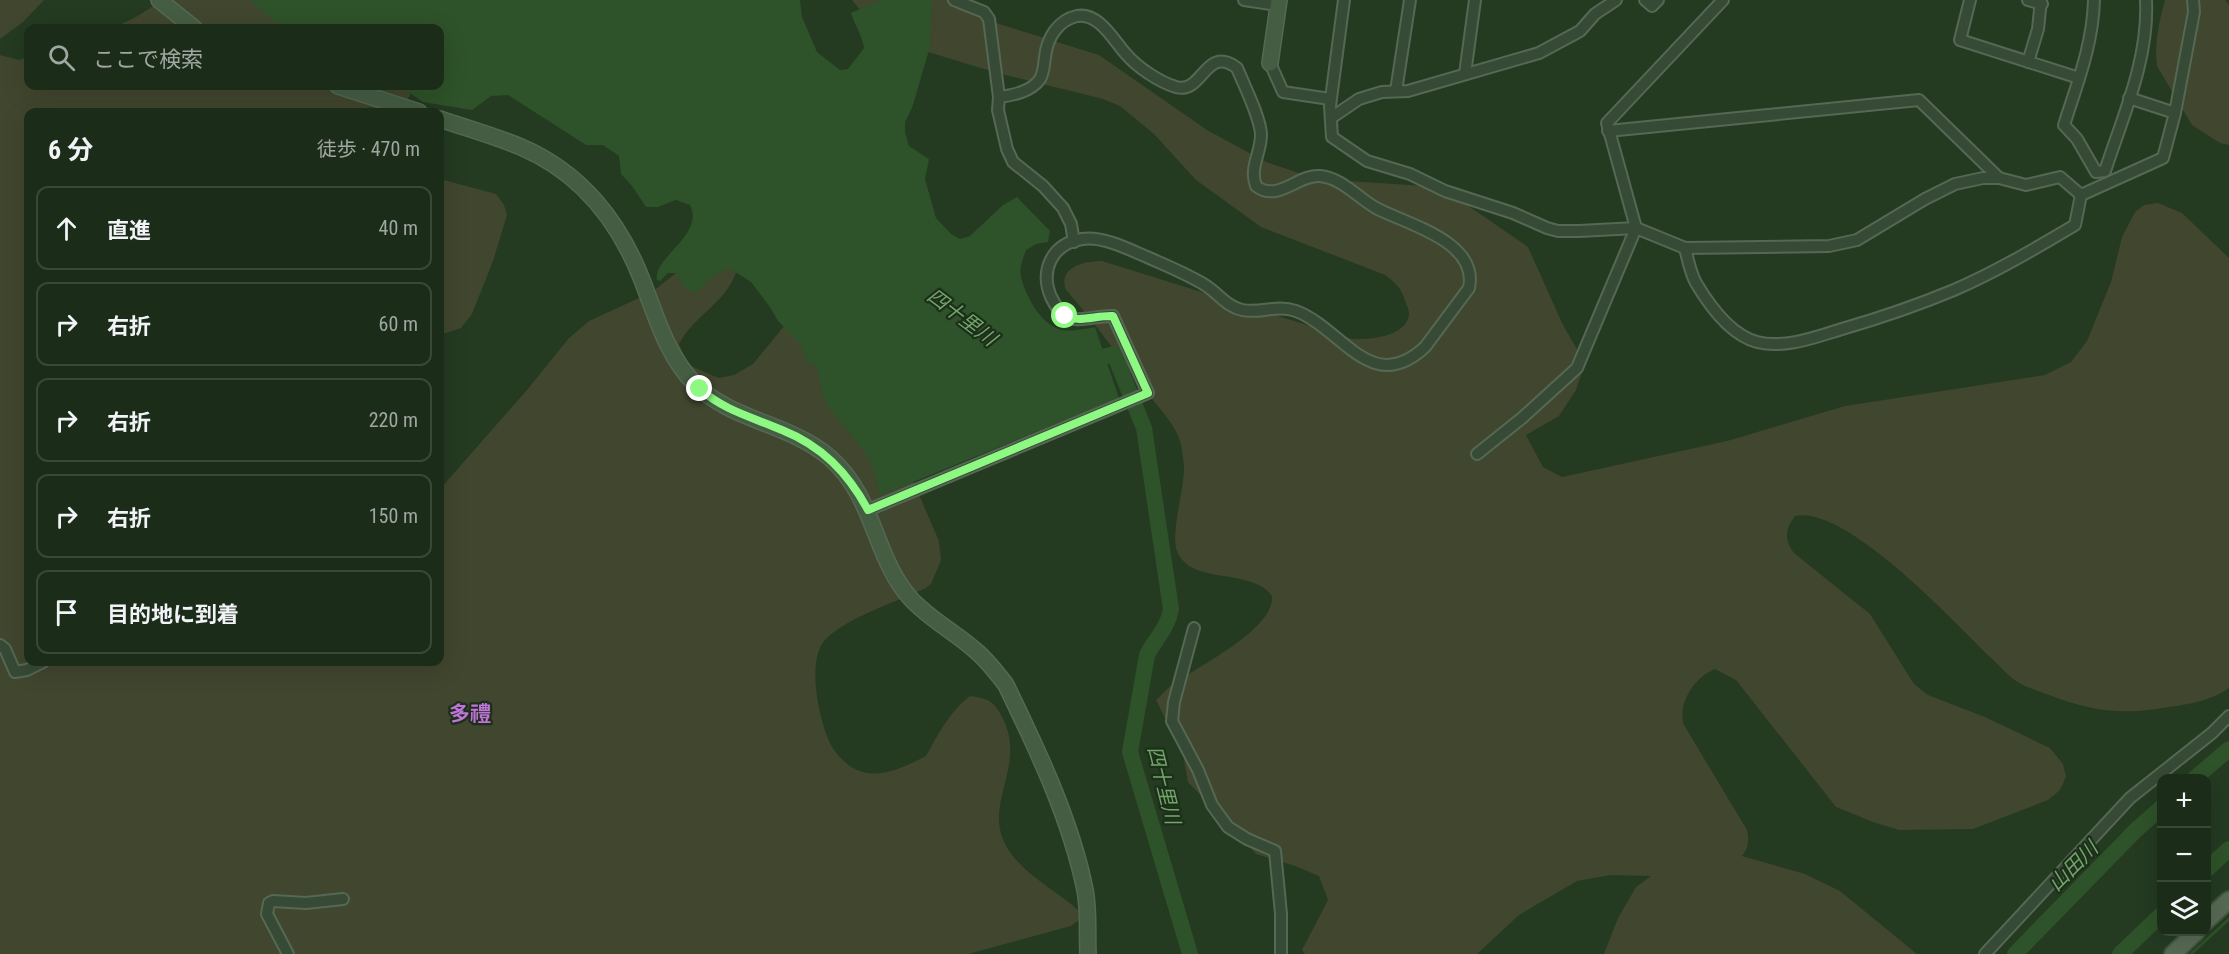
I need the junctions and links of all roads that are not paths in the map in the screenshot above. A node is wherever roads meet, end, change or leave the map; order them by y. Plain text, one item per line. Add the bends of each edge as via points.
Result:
1 (159, 0) edge
2 (954, 0) edge
3 (1244, 0) edge
4 (1344, 0) edge
5 (1410, 0) edge
6 (1475, 0) edge
7 (1616, 0) edge
8 (1645, 0) edge
9 (1658, 0) edge
10 (1723, 0) edge
11 (1970, 0) edge
12 (2028, 0) edge
13 (2094, 0) edge
14 (2146, 0) edge
15 (2193, 0) edge
16 (1279, 2) edge
17 (2041, 2) edge
18 (189, 24) edge
19 (2028, 62) junction
20 (1270, 63) joint
21 (1465, 74) junction
22 (2079, 78) junction
23 (350, 90) edge
24 (1396, 91) junction
25 (999, 97) junction
26 (2129, 98) junction
27 (1330, 99) junction
28 (407, 108) edge
29 (2175, 113) junction
30 (1330, 118) junction
31 (444, 120) edge
32 (1608, 131) junction
33 (1999, 178) junction
34 (2081, 195) junction
35 (1636, 228) junction
36 (1074, 242) junction
37 (1685, 248) junction
38 (1477, 454) dead end
39 (868, 510) junction
40 (1194, 628) dead end
41 (0, 645) edge
42 (35, 666) edge
43 (2229, 716) edge
44 (343, 899) dead end
45 (2229, 900) edge
46 (2211, 916) edge
47 (2192, 936) edge
48 (288, 954) edge
49 (1088, 954) edge
50 (1281, 954) edge
51 (1984, 954) edge
52 (2173, 954) edge

1 - 18 street
2 - 25 street via 984,12 989,20
3 - 16 street
4 - 27 street
5 - 24 street
6 - 21 street
7 - 21 street via 1595,14 1580,31 1539,53
8 - 9 street via 1652,6
10 - 32 street via 1607,123
11 - 19 street via 1960,40
12 - 17 street
13 - 22 street via 2090,46
14 - 26 street via 2145,39
15 - 29 street
16 - 20 street
17 - 19 street
19 - 22 street
20 - 27 street via 1283,92
21 - 24 street
22 - 26 street via 2064,125 2096,172 2105,171
23 - 28 street
24 - 30 street via 1359,99
25 - 36 street via 998,110 1013,162 1063,208
25 - 36 street via 1023,92 1034,85 1041,78 1052,34 1064,21 1083,15 1103,27 1135,63 1177,87 1192,85 1213,63 1232,64 1260,127 1253,172 1256,186 1275,192 1311,177 1333,179 1375,207 1440,236 1461,258 1471,278 1464,296 1425,347 1408,361 1384,365 1355,353 1319,323 1296,311 1283,307 1244,310 1225,302 1203,284 1127,249 1095,239
26 - 29 street
27 - 30 street
29 - 34 street via 2163,158
30 - 35 street via 1332,137 1358,157 1547,228
31 - 39 street via 549,160 594,198 615,225 634,260 672,354 693,382 727,409 814,446 848,477
32 - 33 street via 1919,100
32 - 35 street
33 - 34 street via 2026,185 2060,177
33 - 37 street via 1955,184 1857,240 1829,246
34 - 37 street via 2075,225 2027,253 1956,289 1894,314 1806,340 1757,342 1739,333 1696,282
35 - 37 street
35 - 38 street via 1577,368
36 - 39 street via 1050,261 1046,280 1053,301 1071,319 1113,316 1148,393
39 - 49 street via 890,566 912,600 976,651 1006,685 1075,850 1085,893
40 - 50 street via 1172,721 1212,805 1228,827 1275,851
41 - 42 street via 15,672
43 - 51 street via 2130,798
44 - 48 street via 269,903 267,914
45 - 46 main road
47 - 52 main road

